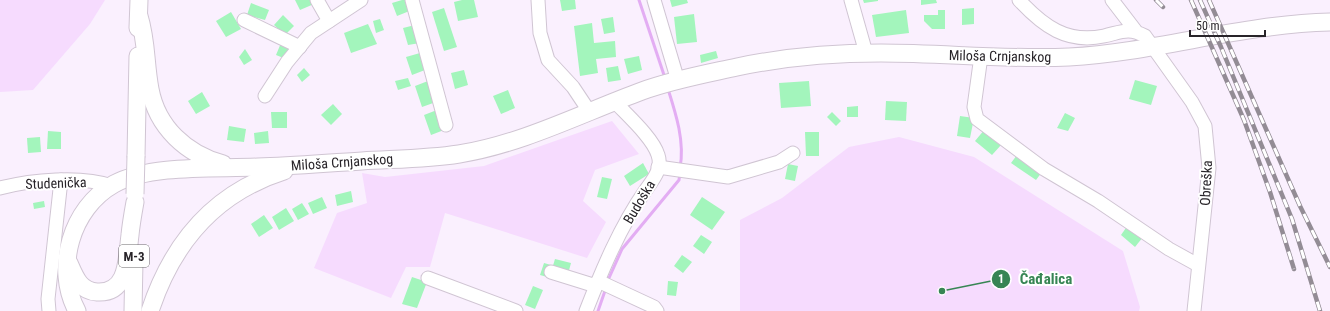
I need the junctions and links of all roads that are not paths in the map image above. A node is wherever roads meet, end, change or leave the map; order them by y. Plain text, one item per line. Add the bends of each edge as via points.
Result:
1 (317, 0) edge
2 (361, 0) edge
3 (412, 0) edge
4 (538, 0) edge
5 (654, 0) edge
6 (851, 0) edge
7 (1019, 0) edge
8 (1112, 0) edge
9 (139, 8) edge
10 (244, 20) dead end
11 (329, 21) junction
12 (1330, 22) edge
13 (1135, 30) junction
14 (1152, 46) junction
15 (300, 47) junction
16 (866, 53) junction
17 (980, 56) junction
18 (674, 82) junction
19 (265, 96) dead end
20 (614, 101) junction
21 (589, 111) junction
22 (446, 125) dead end
23 (793, 153) dead end
24 (322, 163) junction
25 (237, 168) junction
26 (664, 168) junction
27 (61, 180) junction
28 (112, 186) junction
29 (0, 188) edge
30 (239, 191) junction
31 (135, 198) junction
32 (67, 259) junction
33 (1198, 265) junction
34 (551, 272) dead end
35 (428, 278) dead end
36 (597, 283) junction
37 (49, 311) edge
38 (77, 311) edge
39 (133, 311) edge
40 (150, 311) edge
41 (516, 311) edge
42 (586, 311) edge
43 (657, 311) edge
44 (1194, 311) edge

1 - 11 street
2 - 11 street
3 - 22 street
4 - 21 street via 540,33 548,60 573,87
5 - 18 street
6 - 16 street
7 - 13 street via 1045,26 1061,33 1083,38
8 - 13 street, Obreška
9 - 25 main road via 152,97 166,126 180,142 198,156
9 - 31 main road, M-3, bridge
10 - 15 street
11 - 15 street via 311,33
12 - 14 main road, Miloša Crnjanskog via 1258,27
13 - 14 street, Obreška via 1146,36
14 - 17 main road, Miloša Crnjanskog via 1061,57
14 - 33 street, Obreška via 1192,102 1205,126 1209,168
15 - 19 street
16 - 17 main road, Miloša Crnjanskog
16 - 18 main road, Miloša Crnjanskog via 807,56 764,62
17 - 33 street via 974,107 977,119 1044,169
18 - 20 main road, Miloša Crnjanskog
20 - 21 main road, Miloša Crnjanskog
20 - 26 street, Budoška via 650,142
21 - 24 main road, Miloša Crnjanskog via 504,143 475,151
23 - 26 street via 779,162 728,177
24 - 25 main road, Miloša Crnjanskog
24 - 30 main road via 278,173
25 - 28 main road, Miloša Crnjanskog via 144,174
25 - 30 main road via 242,172 244,179
26 - 36 street, Budoška via 658,172 633,208
27 - 28 street, Studenička via 101,182
27 - 29 street, Studenička via 15,184
27 - 37 street via 48,299
28 - 32 main road, Miloša Crnjanskog via 93,201 80,218 71,239
30 - 40 main road via 206,217 183,242 162,277
31 - 32 main road via 127,267 124,277 117,285 103,292 85,288 76,279
31 - 39 main road, M-3
32 - 38 main road, Miloša Crnjanskog via 68,287
33 - 44 street, Obreška
34 - 36 street
35 - 41 street
36 - 42 street, Budoška
36 - 43 street via 654,307

